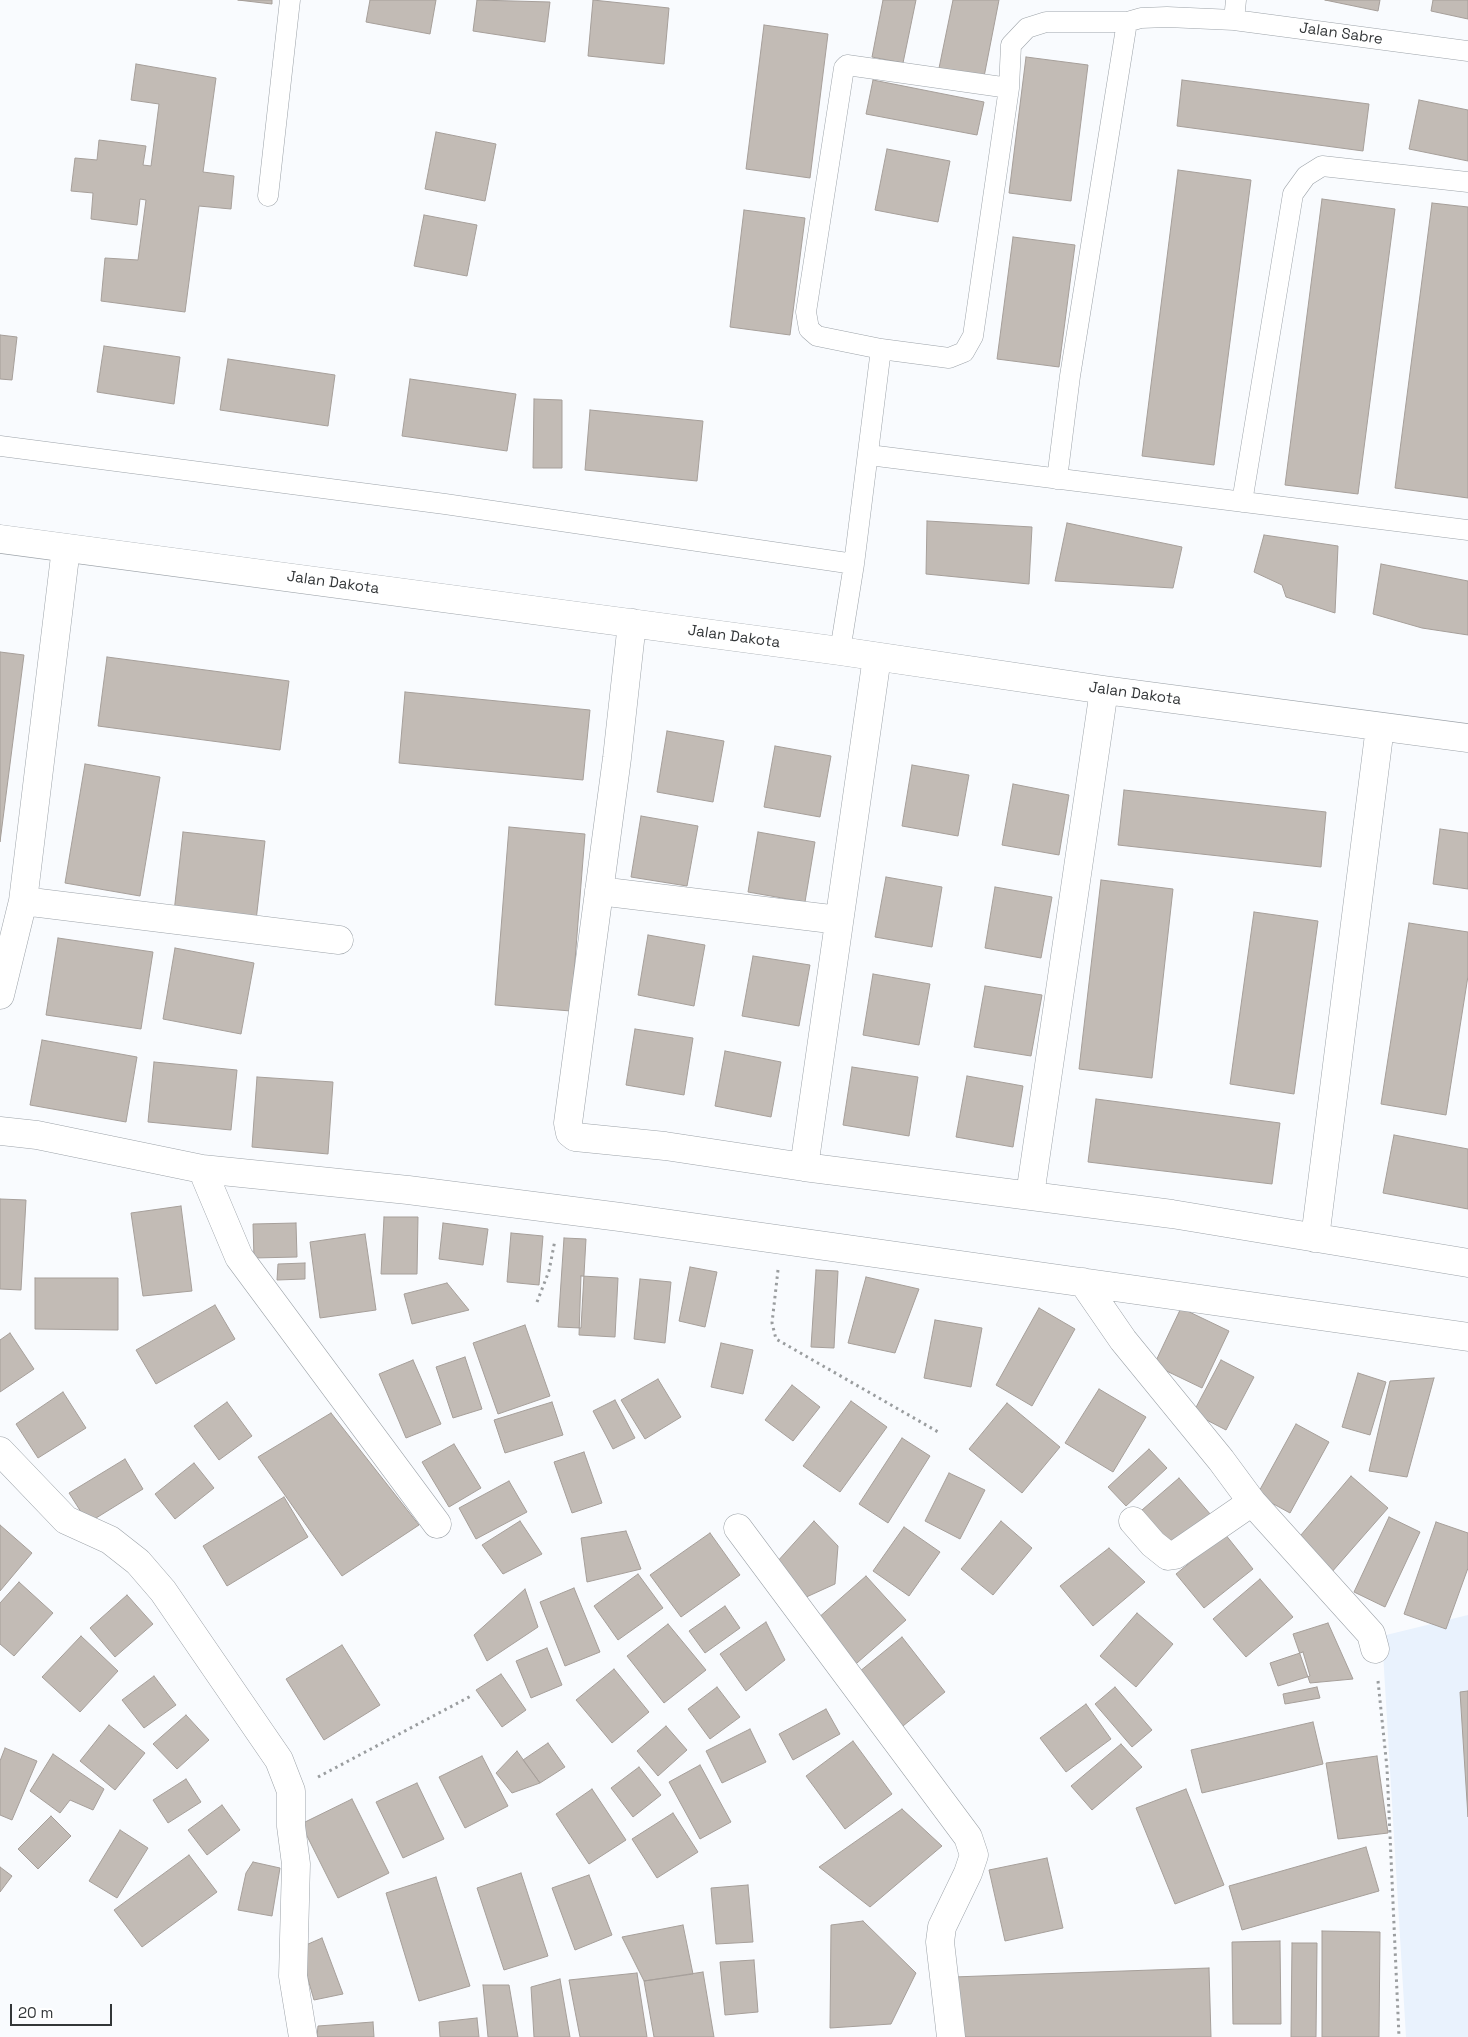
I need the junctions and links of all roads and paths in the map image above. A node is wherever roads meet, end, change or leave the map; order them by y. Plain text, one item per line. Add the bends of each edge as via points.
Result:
1 (290, 0) edge
2 (1235, 10) edge
3 (1127, 22) junction
4 (1468, 52) edge
5 (1009, 88) junction
6 (1468, 182) edge
7 (268, 196) dead end
8 (881, 349) junction
9 (0, 446) edge
10 (869, 455) junction
11 (1057, 479) junction
12 (1242, 502) junction
13 (1468, 530) edge
14 (0, 539) edge
15 (66, 548) junction
16 (854, 564) junction
17 (632, 623) junction
18 (840, 651) junction
19 (877, 656) junction
20 (1104, 690) junction
21 (1380, 727) junction
22 (1468, 738) edge
23 (599, 891) junction
24 (23, 901) junction
25 (839, 920) junction
26 (339, 940) dead end
27 (1, 992) edge
28 (0, 1131) edge
29 (804, 1167) junction
30 (202, 1169) junction
31 (1030, 1195) junction
32 (558, 1210) junction
33 (1315, 1238) junction
34 (782, 1239) junction
35 (1468, 1264) edge
36 (1083, 1282) junction
37 (537, 1302) dead end
38 (1468, 1337) edge
39 (940, 1433) dead end
40 (0, 1451) edge
41 (1252, 1502) junction
42 (1133, 1521) dead end
43 (437, 1524) dead end
44 (738, 1528) dead end
45 (1375, 1649) joint
46 (472, 1696) dead end
47 (291, 1791) junction
48 (303, 2037) edge
49 (951, 2037) edge
50 (1399, 2037) edge

1 - 7 lane
2 - 3 lane, Jalan Sabre via 1201,17
2 - 4 lane, Jalan Sabre
3 - 5 lane, Jalan Sabre via 1046,22 1027,28 1011,45
3 - 11 lane via 1070,376
5 - 8 lane, Jalan Sabre via 973,336 964,352 949,358
5 - 8 lane, Jalan Sabre via 847,65 844,68 806,312 809,329 817,336
6 - 12 lane via 1322,166 1306,176 1297,188 1293,194
8 - 10 lane
9 - 16 lane via 446,504
10 - 11 lane
10 - 16 lane
11 - 12 lane
12 - 13 lane
14 - 15 street, Jalan Dakota
15 - 17 street, Jalan Dakota
15 - 24 street
16 - 18 lane
17 - 18 street, Jalan Dakota
17 - 23 street
18 - 19 street, Jalan Dakota
19 - 20 street, Jalan Dakota
19 - 25 street
20 - 21 street, Jalan Dakota
20 - 31 street
21 - 22 street, Jalan Dakota
21 - 33 street
23 - 25 street
23 - 29 street via 568,1124 570,1132 575,1137 665,1146
24 - 26 street
24 - 27 street
25 - 29 street
28 - 30 street via 37,1135
29 - 31 street
30 - 32 street via 408,1190
30 - 43 street via 239,1257
31 - 33 street
32 - 34 street
32 - 37 path via 549,1271
33 - 35 street
34 - 36 street
34 - 39 path via 772,1323 776,1339
36 - 38 street
36 - 41 street via 1123,1340
40 - 47 street via 66,1520 110,1540 138,1562 162,1591 279,1760
41 - 42 street via 1175,1556 1168,1556 1153,1544
41 - 45 street via 1371,1634
44 - 49 street via 968,1837 974,1855 942,1927 940,1942
45 - 50 path via 1387,1768
46 - 47 path
47 - 48 street via 296,1864 293,1976

